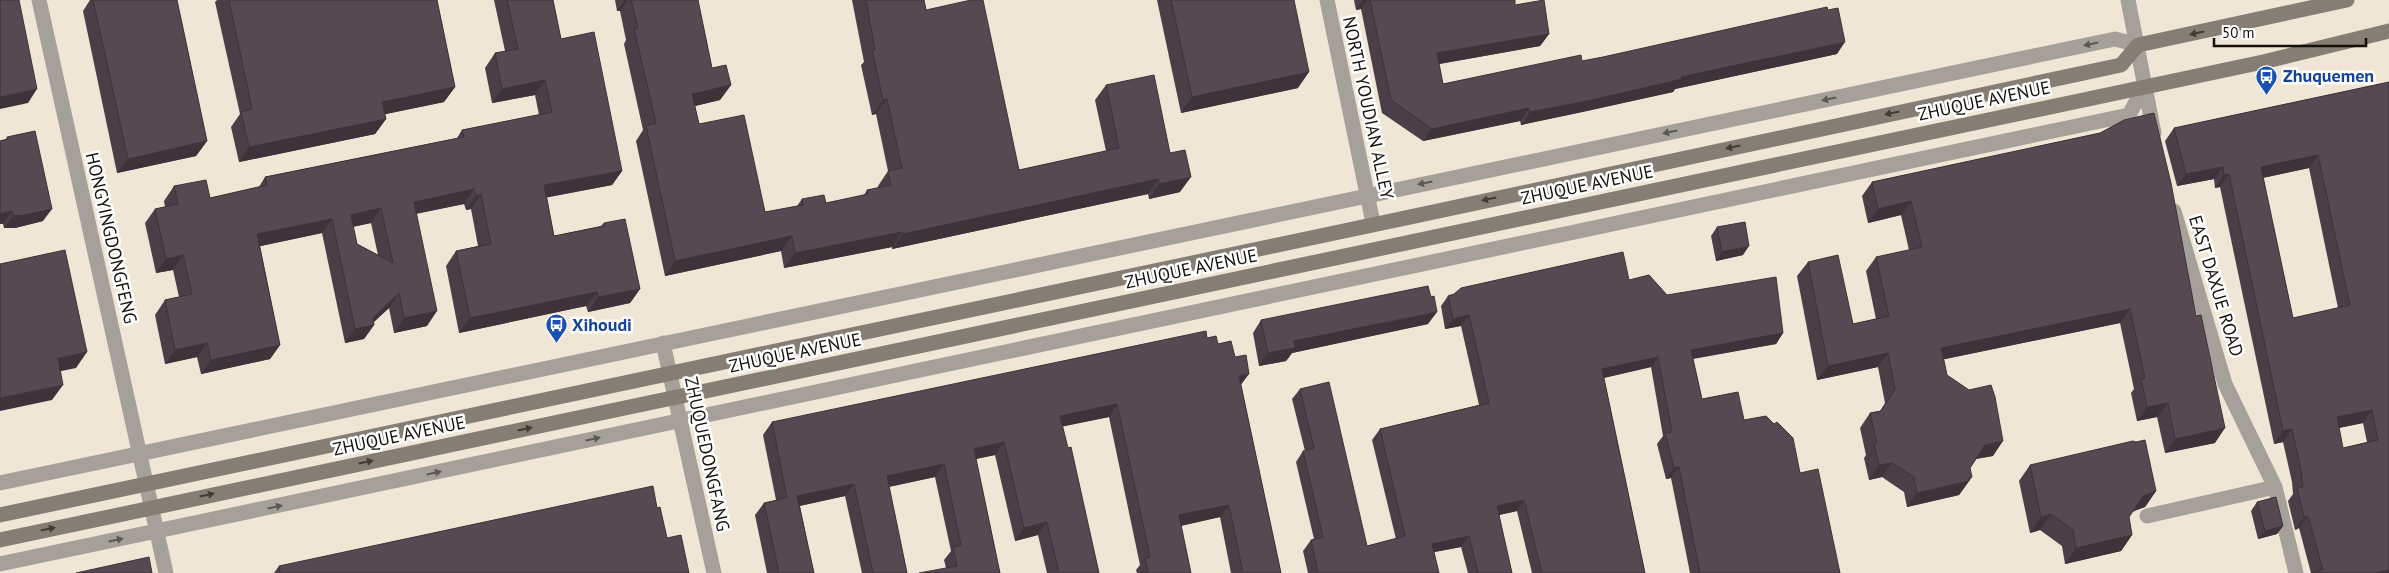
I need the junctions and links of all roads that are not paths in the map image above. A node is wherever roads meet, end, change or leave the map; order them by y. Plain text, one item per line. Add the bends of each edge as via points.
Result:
1 (39, 0) edge
2 (1327, 0) edge
3 (2128, 0) edge
4 (2347, 0) edge
5 (2389, 31) edge
6 (2138, 46) junction
7 (2144, 87) junction
8 (2156, 143) edge
9 (1368, 195) junction
10 (2170, 199) edge
11 (1373, 223) junction
12 (663, 343) junction
13 (670, 376) junction
14 (675, 398) junction
15 (680, 421) junction
16 (140, 453) junction
17 (0, 483) edge
18 (147, 485) junction
19 (2275, 486) junction
20 (152, 506) junction
21 (0, 515) edge
22 (2147, 516) dead end
23 (157, 532) junction
24 (0, 540) edge
25 (0, 564) edge
26 (166, 573) edge
27 (714, 573) edge
28 (2296, 573) edge

1 - 16 street, HONGYINGDONGFENG
2 - 9 street, NORTH YOUDIAN ALLEY
3 - 6 street
4 -> 6 main road
5 - 7 main road, ZHUQUE AVENUE
6 - 7 street
6 -> 9 street via 2115,38
6 -> 11 main road, ZHUQUE AVENUE via 2121,65
7 - 8 street
7 - 14 main road, ZHUQUE AVENUE
7 - 15 street via 2129,115
9 - 11 street, NORTH YOUDIAN ALLEY
9 - 12 street
10 - 19 street, EAST DAXUE ROAD via 2225,384
11 - 13 main road, ZHUQUE AVENUE
12 - 13 street, ZHUQUEDONGFANG
12 - 16 street
13 - 14 street, ZHUQUEDONGFANG
13 - 18 main road, ZHUQUE AVENUE
14 - 15 street, ZHUQUEDONGFANG
20 -> 14 main road, ZHUQUE AVENUE
23 -> 15 street
15 - 27 street, ZHUQUEDONGFANG
16 - 17 street
16 - 18 street, HONGYINGDONGFENG
18 - 20 street, HONGYINGDONGFENG
18 - 21 main road, ZHUQUE AVENUE
19 - 22 street
19 - 28 street, EAST DAXUE ROAD
20 - 23 street, HONGYINGDONGFENG
24 -> 20 main road, ZHUQUE AVENUE
25 -> 23 street
23 - 26 street, HONGYINGDONGFENG

